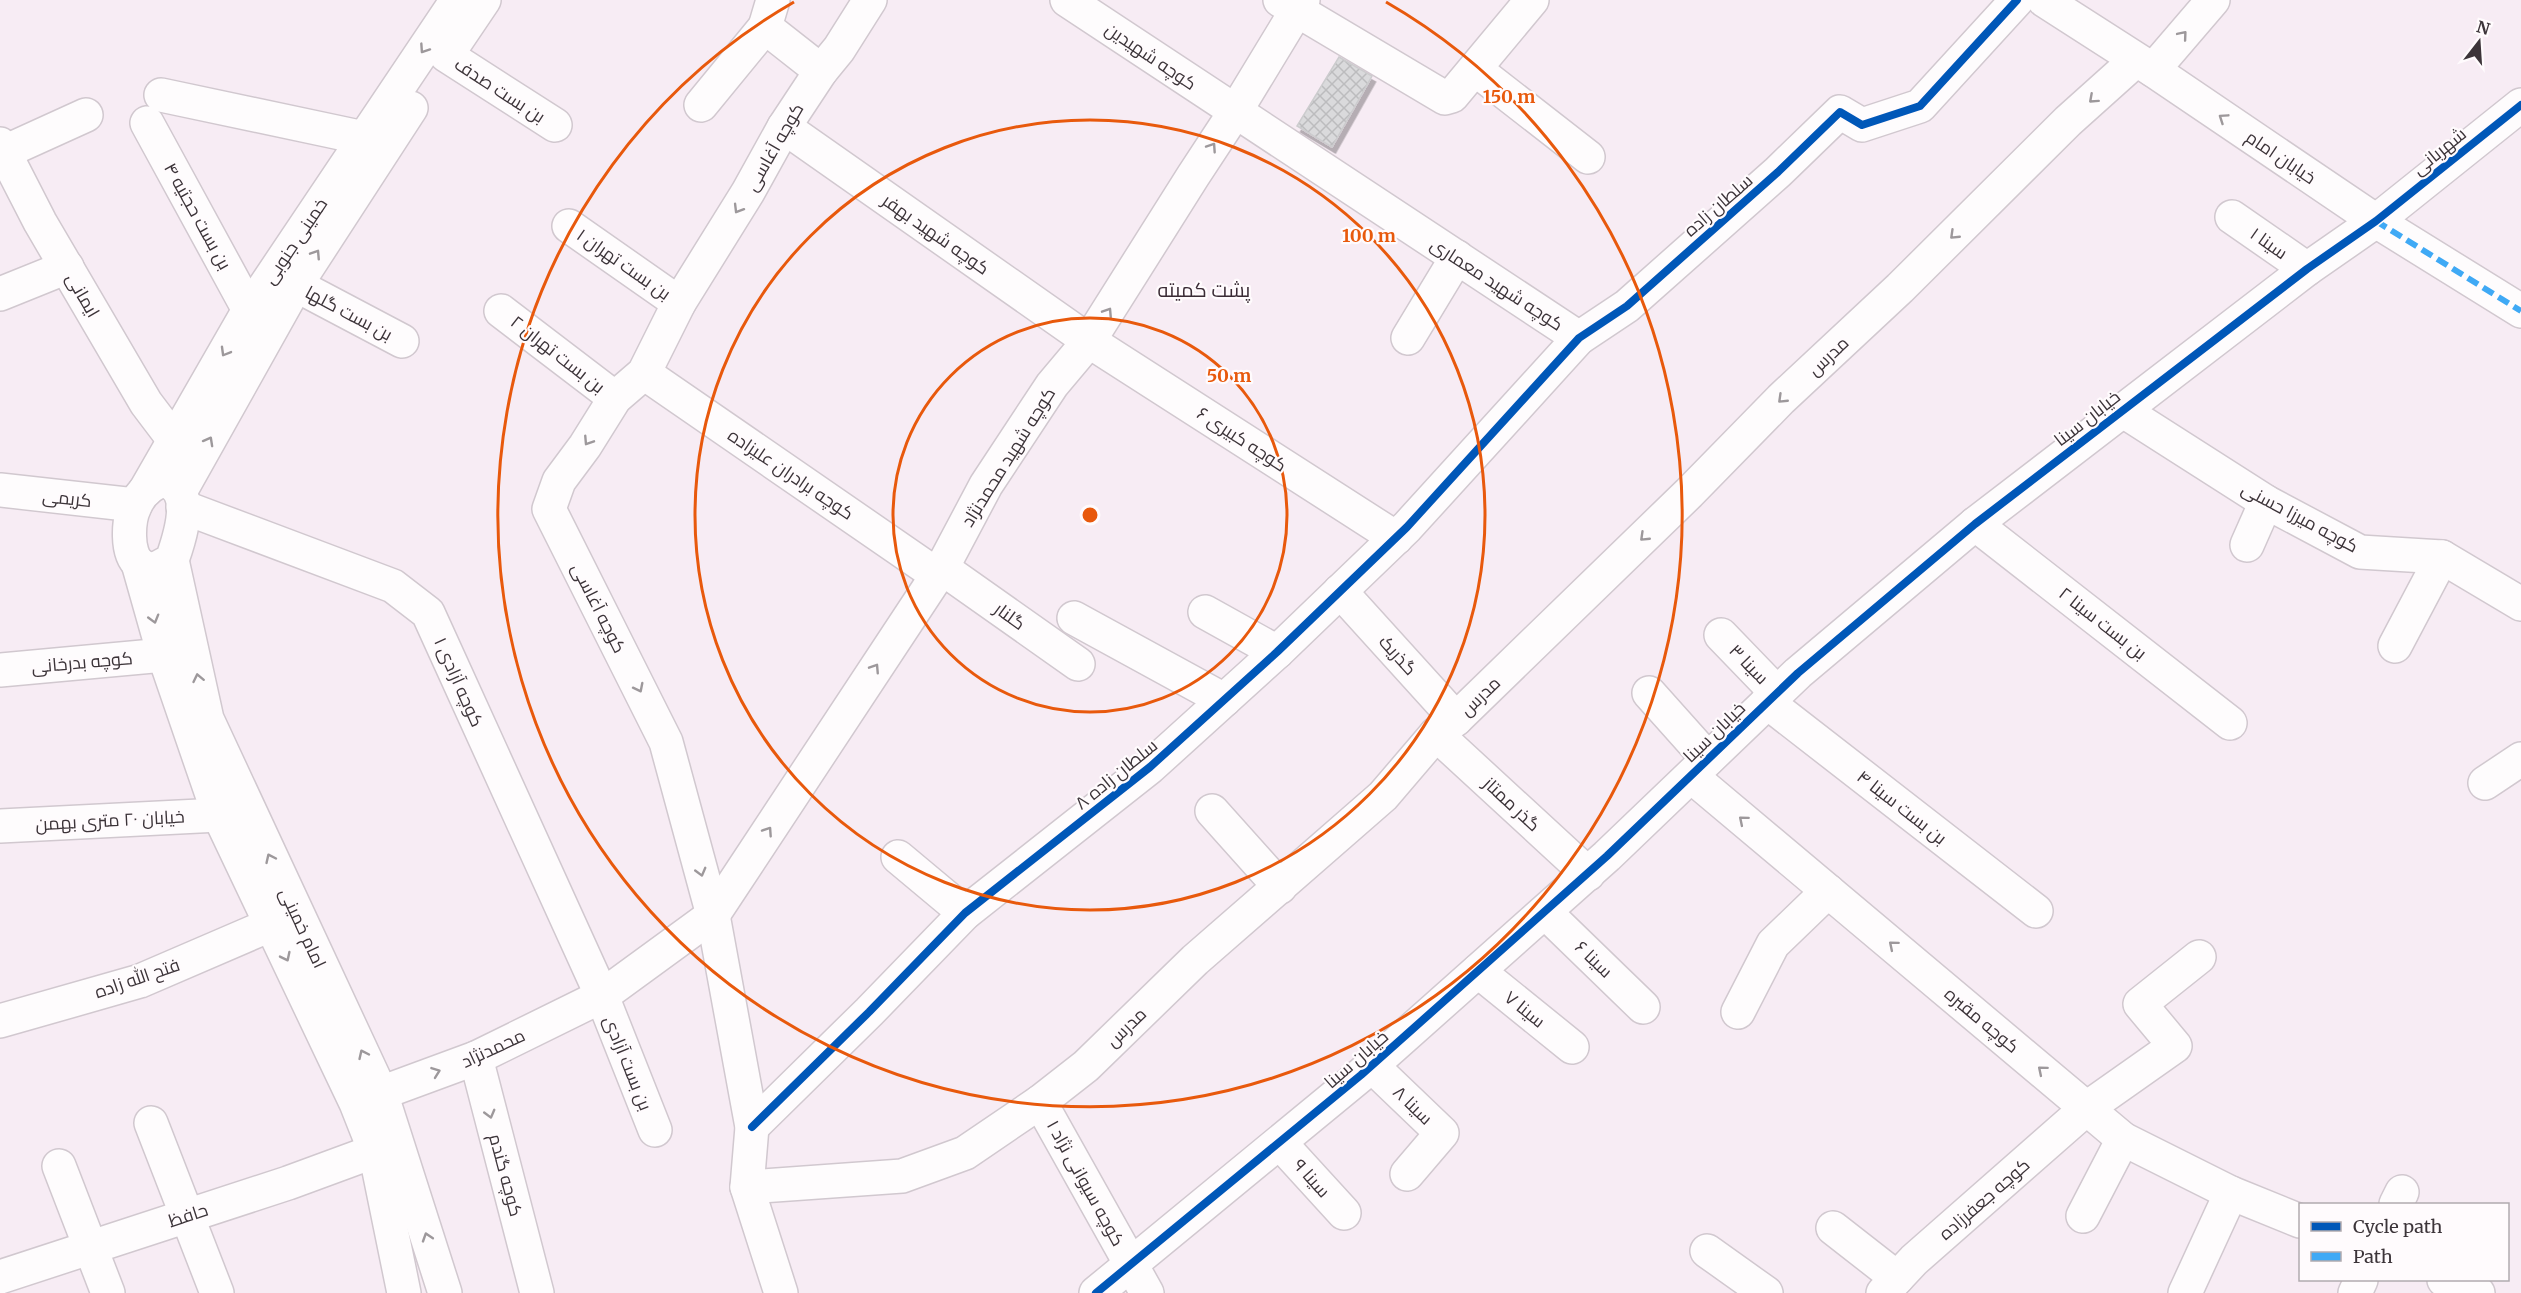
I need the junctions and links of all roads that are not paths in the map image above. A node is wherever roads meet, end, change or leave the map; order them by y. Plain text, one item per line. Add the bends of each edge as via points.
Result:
1 (457, 0) edge
2 (484, 0) edge
3 (870, 0) edge
4 (1067, 0) edge
5 (1532, 0) edge
6 (2017, 0) edge
7 (2044, 0) edge
8 (2212, 0) edge
9 (1293, 4) edge
10 (769, 13) edge
11 (446, 55) junction
12 (2145, 65) junction
13 (1475, 69) junction
14 (821, 70) junction
15 (701, 105) dead end
16 (2521, 105) edge
17 (1235, 112) junction
18 (86, 116) dead end
19 (555, 125) dead end
20 (784, 127) junction
21 (364, 138) junction
22 (1, 150) edge
23 (1588, 157) dead end
24 (2232, 217) dead end
25 (2376, 221) junction
26 (569, 225) dead end
27 (1457, 257) junction
28 (67, 267) junction
29 (2307, 269) junction
30 (296, 285) junction
31 (0, 294) edge
32 (679, 303) junction
33 (249, 310) junction
34 (501, 311) dead end
35 (2521, 311) edge
36 (1408, 338) dead end
37 (1579, 338) junction
38 (402, 341) dead end
39 (1089, 341) junction
40 (644, 373) junction
41 (615, 398) junction
42 (2122, 410) junction
43 (1490, 436) joint
44 (174, 440) junction
45 (0, 490) edge
46 (140, 498) junction
47 (181, 499) junction
48 (2266, 502) junction
49 (1975, 524) junction
50 (1396, 538) junction
51 (2247, 545) dead end
52 (2442, 557) junction
53 (172, 560) junction
54 (138, 563) junction
55 (940, 571) junction
56 (1340, 591) junction
57 (2521, 604) edge
58 (1205, 612) dead end
59 (1074, 618) dead end
60 (1721, 635) dead end
61 (2395, 646) dead end
62 (1277, 652) junction
63 (164, 655) junction
64 (1078, 664) dead end
65 (0, 670) edge
66 (1649, 693) dead end
67 (1772, 698) junction
68 (1224, 700) junction
69 (2230, 723) dead end
70 (1446, 726) junction
71 (2521, 759) edge
72 (1700, 767) junction
73 (2485, 783) dead end
74 (1212, 811) dead end
75 (219, 815) junction
76 (0, 826) edge
77 (898, 858) dead end
78 (1588, 874) junction
79 (1280, 887) junction
80 (1828, 891) junction
81 (2036, 911) dead end
82 (1545, 912) junction
83 (965, 913) junction
84 (713, 915) junction
85 (270, 925) junction
86 (2199, 957) dead end
87 (1478, 971) junction
88 (602, 996) junction
89 (1643, 1006) dead end
90 (1738, 1012) dead end
91 (0, 1021) edge
92 (1572, 1047) dead end
93 (476, 1058) junction
94 (1372, 1066) junction
95 (381, 1092) junction
96 (1040, 1102) junction
97 (2087, 1108) junction
98 (151, 1123) dead end
99 (752, 1126) junction
100 (655, 1130) dead end
101 (2123, 1139) junction
102 (1280, 1143) junction
103 (375, 1151) junction
104 (59, 1166) dead end
105 (1407, 1174) dead end
106 (747, 1187) junction
107 (2231, 1193) junction
108 (1344, 1214) dead end
109 (187, 1215) junction
110 (2083, 1216) dead end
111 (2299, 1220) edge
112 (1833, 1228) dead end
113 (91, 1246) junction
114 (1707, 1251) dead end
115 (1131, 1264) junction
116 (0, 1277) edge
117 (1890, 1286) edge
118 (108, 1293) edge
119 (217, 1293) edge
120 (404, 1293) edge
121 (445, 1293) edge
122 (537, 1293) edge
123 (781, 1293) edge
124 (1096, 1293) edge
125 (1147, 1293) edge
126 (1766, 1293) edge
127 (2185, 1293) edge

1 -> 21 street, خمینی جنوبی
2 - 11 street, خمینی جنوبی
3 - 14 street, کوچه آغاسی
4 - 17 street, کوچه شهیدین
5 - 13 street
6 - 37 street, سلطان زاده via 1920,106 1862,125 1840,112 1627,306
7 - 12 street, خیابان امام
12 -> 8 street, مدرس
9 - 13 street via 1445,98 1452,96
9 - 17 street, کوچه شهید محمدنژاد
10 - 14 street
10 - 15 street
11 - 19 street, بن بست صدف
30 -> 11 street, خمینی جنوبی
25 -> 12 street, خیابان امام
12 -> 70 street, مدرس via 2068,121
13 - 23 street
14 - 20 street, کوچه آغاسی
16 - 25 street, شهربانی
17 - 27 street, کوچه شهید معماری
39 -> 17 street, کوچه شهید محمدنژاد
18 - 22 street
20 -> 32 street, کوچه آغاسی
20 - 39 street, کوچه شهید بهفر
21 - 33 street, خمینی جنوبی
21 - 33 street, بن بست حجتیه ۴ via 154,109
22 - 28 street, ایمانی
24 - 29 street, سینا ۱
25 - 29 street, خیابان سینا
25 - 35 street, خیابان امام
26 - 32 street, بن بست تهران ۱
27 - 36 street
27 - 37 street, کوچه شهید معماری
28 - 31 street
28 - 44 street, ایمانی via 146,403
29 - 42 street, خیابان سینا
30 - 38 street, بن بست گلها
47 -> 30 street, خمینی جنوبی
32 - 40 street, کوچه آغاسی
33 -> 44 street, خمینی جنوبی
34 - 41 street, بن بست تهران ۲
37 - 43 street, سلطان زاده
39 - 50 street, کوچه کبیری ۶
39 - 55 street, کوچه شهید محمدنژاد via 1052,385 986,485
40 - 41 street, کوچه آغاسی
40 - 55 street, کوچه برادران علیزاده
41 -> 84 street, کوچه آغاسی via 559,481 549,509 666,742
42 - 48 street, کوچه میرزا حسنی
42 - 49 street, خیابان سینا
43 - 50 street, سلطان زاده ۸
44 - 46 street, خمینی جنوبی
45 - 46 street, کریمی
46 - 47 street, کوچه آزادی ۱ via 153,483 166,479
46 - 54 street, امام خمینی via 131,519 130,545
47 - 53 street via 180,536
47 - 88 street, کوچه آزادی ۱ via 393,586 428,613
48 - 51 street
48 - 52 street, کوچه میرزا حسنی via 2360,552
49 - 67 street, خیابان سینا
49 - 69 street, بن بست سینا ۲
50 - 56 street, سلطان زاده ۸
52 - 57 street, کوچه میرزا حسنی
52 - 61 street
53 - 54 street via 152,571
95 -> 53 street, امام خمینی via 207,719
54 -> 63 street, امام خمینی
55 - 64 street, گلنار
84 -> 55 street, کوچه شهید محمدنژاد
56 - 62 street, سلطان زاده ۸
56 - 70 street, گذریک
58 - 62 street
59 - 68 street
60 - 67 street, سینا ۳
62 - 68 street, سلطان زاده ۸
63 - 65 street, کوچه بدرخانی
63 - 75 street, امام خمینی
66 - 72 street, کوچه مقبره
67 - 72 street, خیابان سینا
67 - 81 street, بن بست سینا ۴
68 - 83 street, سلطان زاده ۸ via 1150,767
70 - 78 street, گذر ممتاز
70 - 79 street, مدرس via 1383,796
71 - 73 street
72 - 78 street, خیابان سینا
80 -> 72 street, کوچه مقبره
74 - 79 street
75 - 76 street, خیابان ۲۰ متری بهمن
75 - 85 street, امام خمینی
77 - 83 street
78 - 82 street, خیابان سینا
79 - 96 street, مدرس via 1195,960 1086,1066
80 - 90 street via 1773,944
97 -> 80 street, کوچه مقبره
82 - 87 street, خیابان سینا
82 - 89 street, سینا ۶
83 - 99 street, سلطان زاده ۸
84 - 88 street, محمدنژاد
84 - 99 street, کوچه آغاسی
85 - 91 street, فتح الله زاده via 140,981
85 -> 103 street, امام خمینی
86 - 97 street, کوچه جعفرزاده via 2140,1004 2175,1046
87 - 92 street, سینا ۷
87 - 94 street, خیابان سینا
88 - 93 street, محمدنژاد
88 - 100 street, بن بست آزادی
95 -> 93 street, محمدنژاد
93 -> 122 street, کوچه گندم
94 - 102 street, خیابان سینا
94 - 105 street, سینا ۸ via 1442,1132
121 -> 95 street, امام خمینی
96 - 106 street, مدرس via 965,1153 903,1176
96 - 115 street, کوچه سیوانی نژاد ۱
97 - 101 street, کوچه مقبره
97 - 117 street, کوچه جعفرزاده via 1914,1260
98 - 109 street
99 - 106 street, کوچه آغاسی
101 - 107 street, کوچه مقبره
101 - 110 street
102 - 108 street, سینا ۹
102 - 115 street, خیابان سینا
103 - 109 street, حافظ
103 - 120 street, امام خمینی
104 - 113 street
106 - 123 street, کوچه آغاسی
107 - 111 street, کوچه مقبره
107 - 127 street
109 - 113 street, حافظ
109 - 119 street
112 - 117 street
113 - 116 street, حافظ
113 - 118 street
114 - 126 street
115 - 124 street, خیابان سینا
115 - 125 street, کوچه سیوانی نژاد ۱

